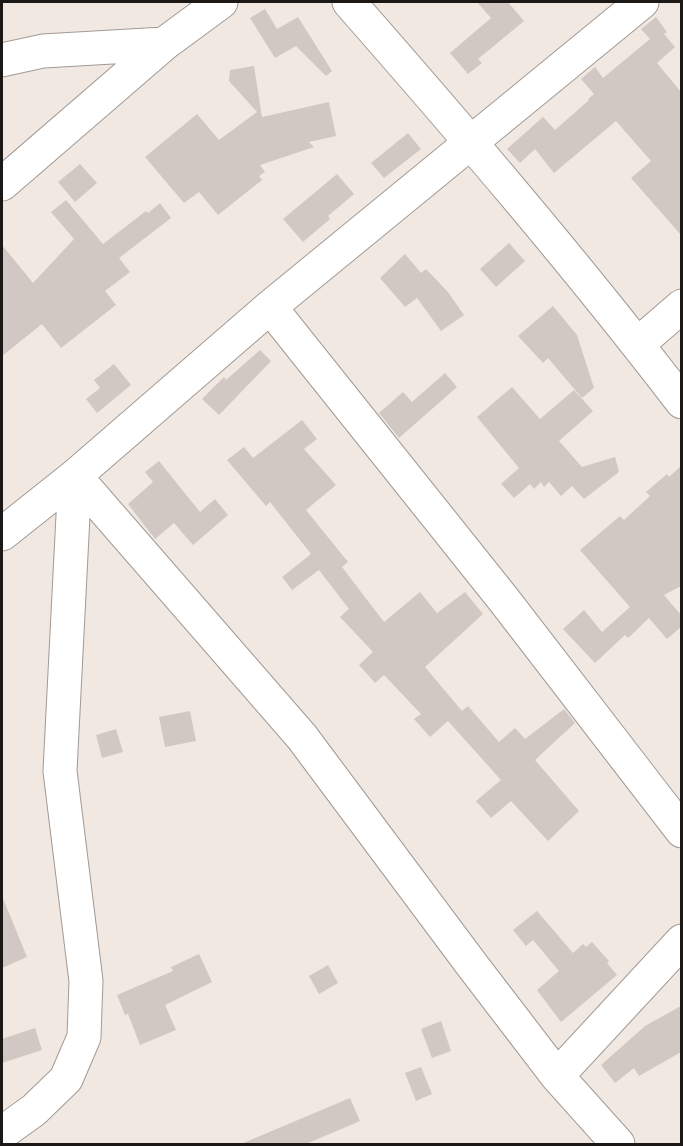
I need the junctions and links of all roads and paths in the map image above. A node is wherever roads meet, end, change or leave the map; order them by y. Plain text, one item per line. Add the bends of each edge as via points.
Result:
1 (221, 2) edge
2 (349, 2) edge
3 (642, 2) edge
4 (164, 44) junction
5 (2, 60) edge
6 (471, 141) junction
7 (2, 184) edge
8 (681, 306) edge
9 (270, 307) junction
10 (638, 344) junction
11 (681, 402) edge
12 (75, 477) junction
13 (2, 534) edge
14 (681, 831) edge
15 (681, 941) edge
16 (557, 1076) junction
17 (2, 1133) edge
18 (618, 1144) edge

1 - 4 street
2 - 6 street
3 - 6 street
4 - 5 street via 44,51
4 - 7 street
6 - 9 street
6 - 10 street
8 - 10 street
9 - 12 street
9 - 14 street via 504,600
10 - 11 street
12 - 13 street
12 - 16 street via 302,737
12 - 17 street via 60,771 86,981 84,1037 66,1079 34,1110
15 - 16 street
16 - 18 street

